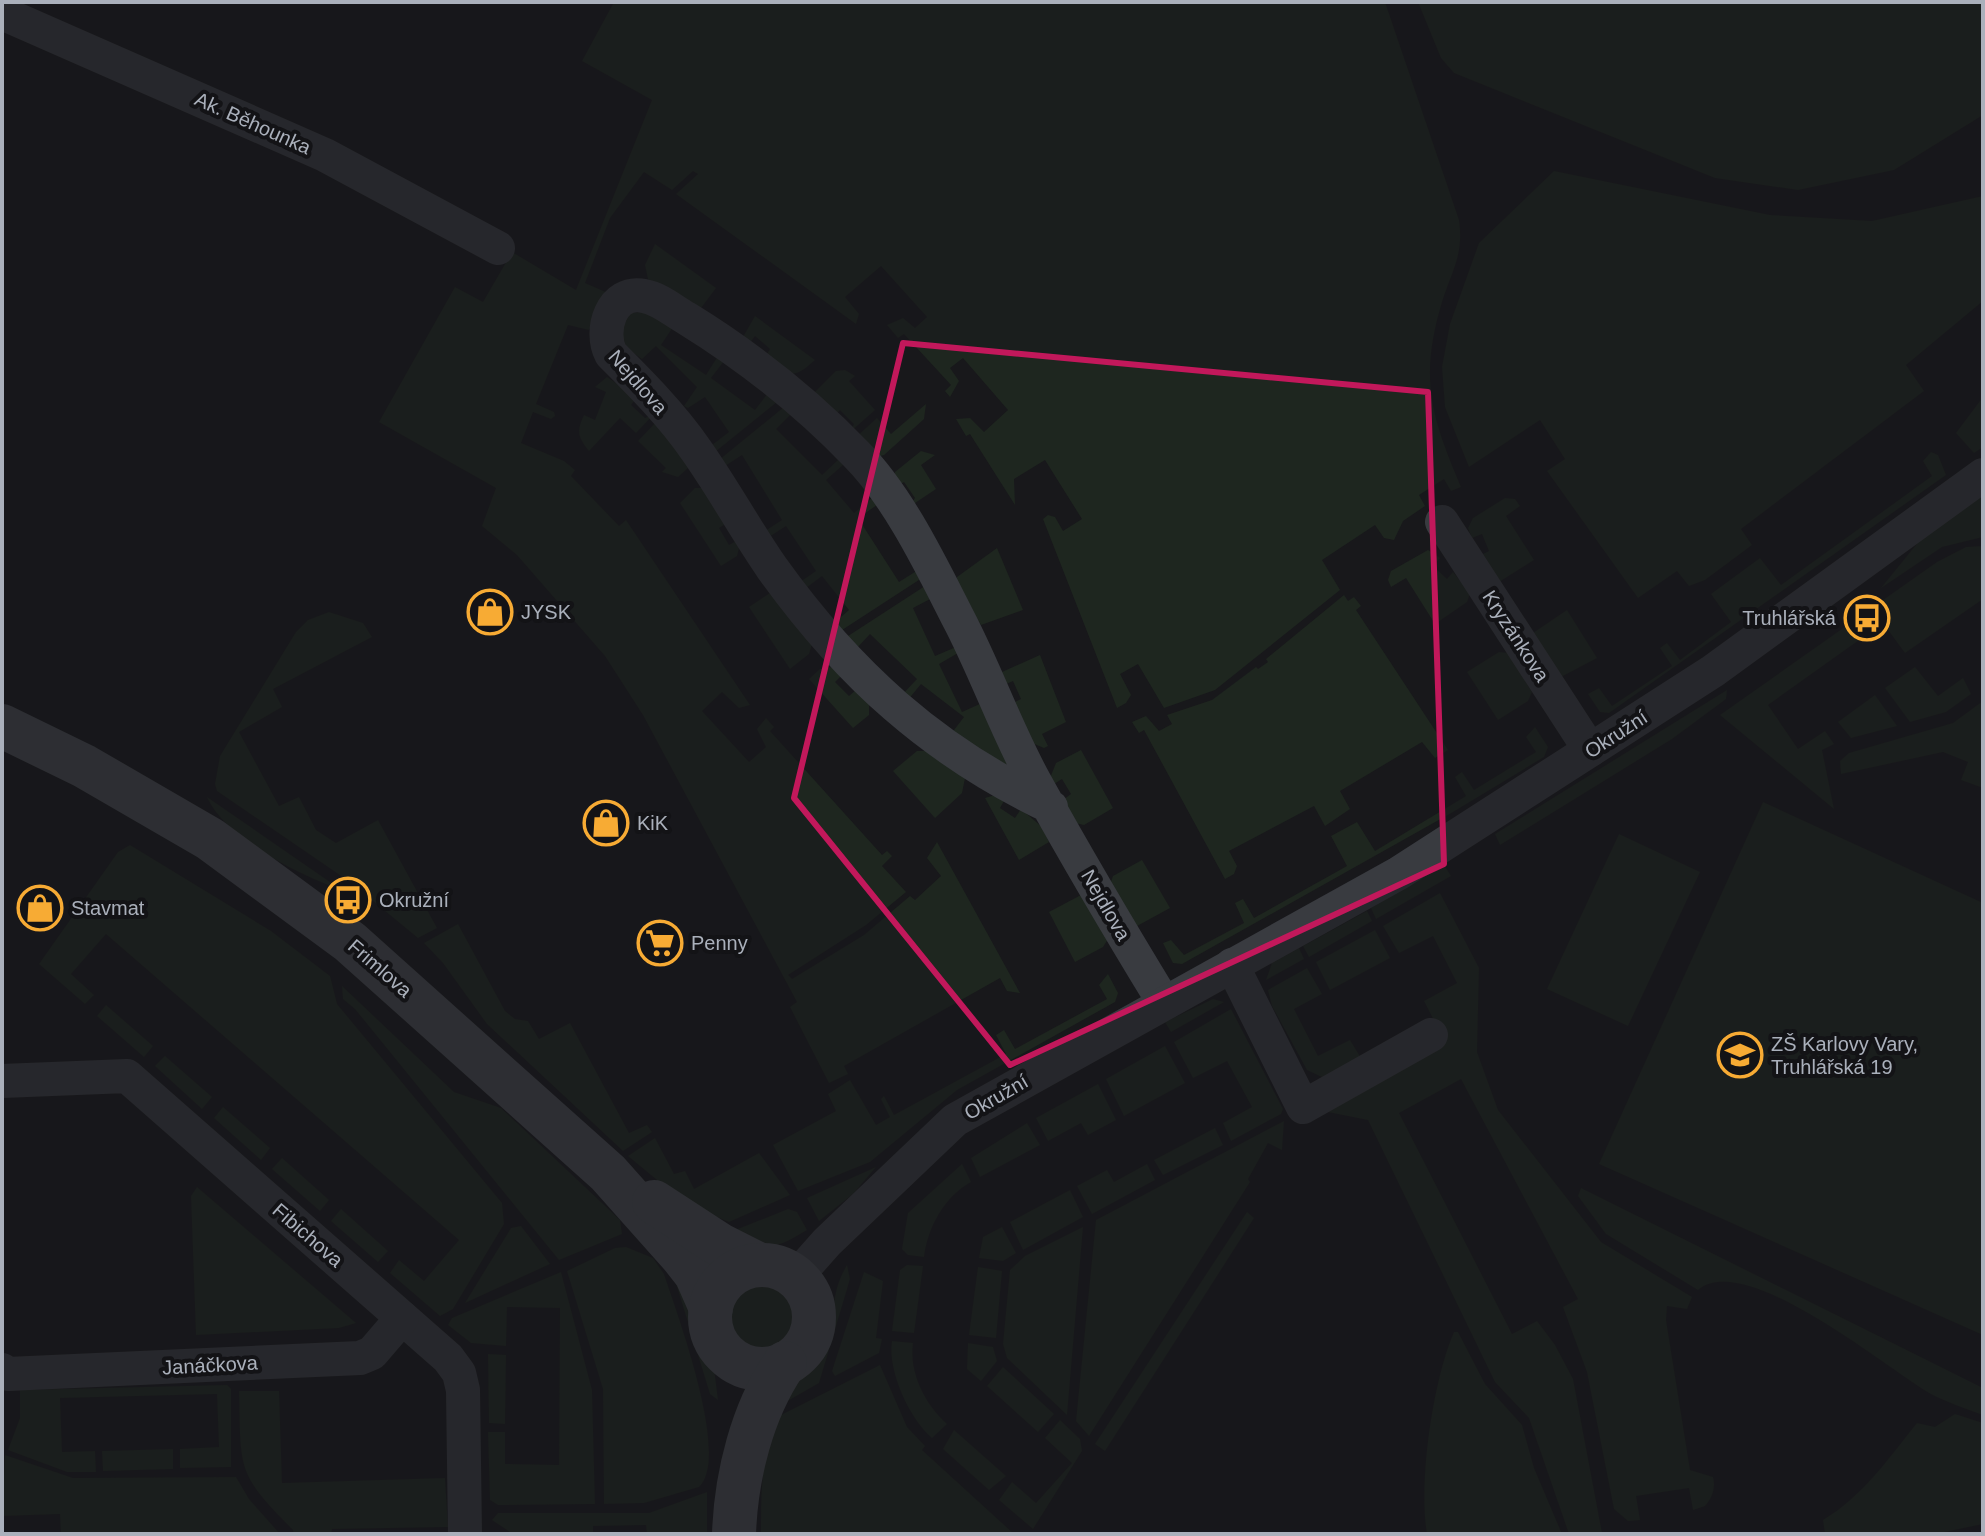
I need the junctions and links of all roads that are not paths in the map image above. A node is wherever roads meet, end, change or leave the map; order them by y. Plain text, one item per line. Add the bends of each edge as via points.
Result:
1 (2, 13) edge
2 (498, 248) dead end
3 (1983, 475) edge
4 (1442, 522) dead end
5 (2, 726) edge
6 (1590, 750) junction
7 (1051, 807) junction
8 (1232, 965) junction
9 (1163, 1001) junction
10 (1431, 1035) dead end
11 (2, 1081) edge
12 (608, 1173) junction
13 (777, 1271) junction
14 (402, 1318) junction
15 (715, 1327) junction
16 (785, 1363) junction
17 (2, 1370) edge
18 (734, 1522) edge
19 (465, 1534) edge

1 - 2 street, Ak. Běhounka via 325,155
3 - 6 street, Okružní via 1713,671
4 - 6 street, Kryzánkova
5 - 12 main road, Frimlova via 156,806 273,882 362,952
6 - 8 street, Okružní via 1399,873
7 - 7 street, Nejdlova via 958,617 905,521 858,455 720,339 658,300 633,295 622,300 604,329 611,354 695,448 817,627 886,701 1000,783
7 - 9 street, Nejdlova
8 - 9 street, Okružní
8 - 10 street via 1303,1107
9 - 13 street, Okružní via 955,1120 827,1242
11 - 14 street, Fibichova via 127,1076
12 - 13 main road, Frimlova via 720,1245
12 - 15 main road, Frimlova via 696,1274
13 - 15 main road, Okružní via 741,1269 727,1278 716,1291
13 - 16 main road via 810,1298 814,1323 799,1353
14 - 17 street, Janáčkova via 372,1353 360,1358 8,1374
14 - 19 street, Fibichova via 459,1373
15 - 16 main road via 737,1363 753,1368
15 - 18 main road via 729,1386 728,1473
16 - 18 main road via 758,1410

